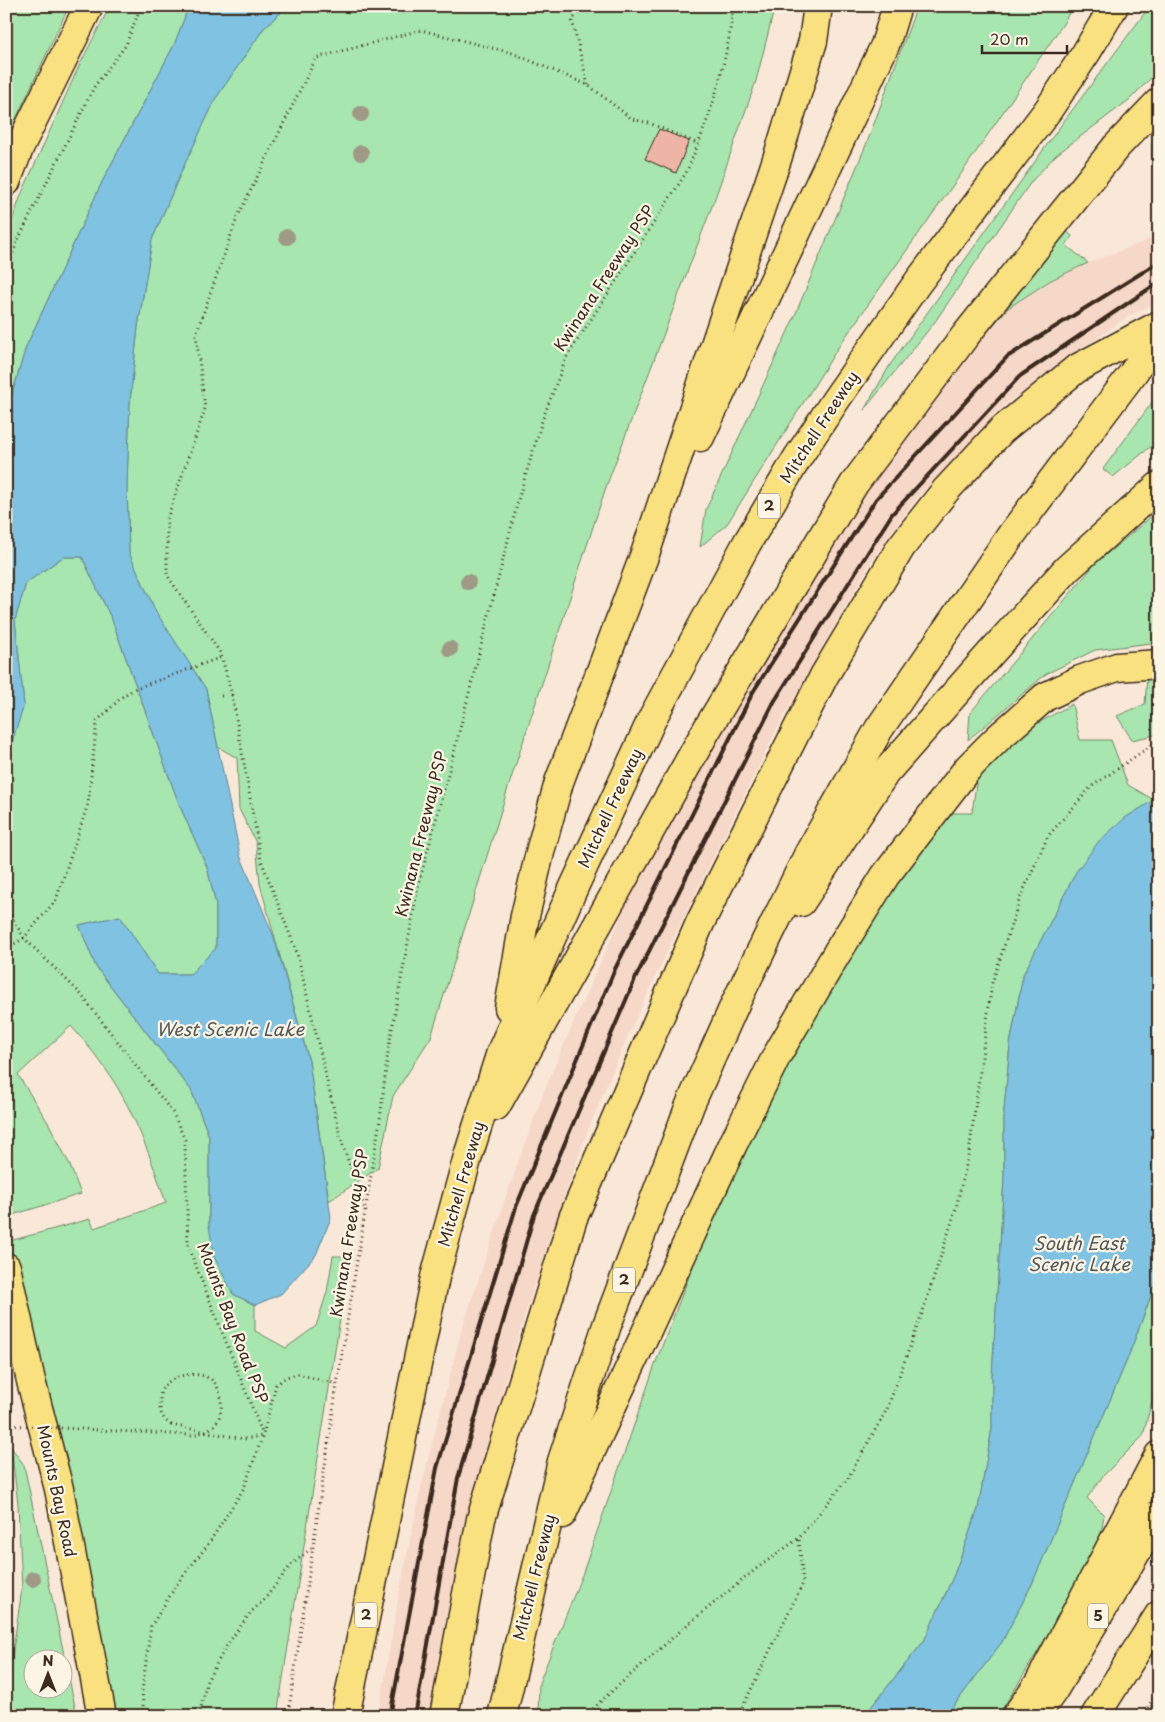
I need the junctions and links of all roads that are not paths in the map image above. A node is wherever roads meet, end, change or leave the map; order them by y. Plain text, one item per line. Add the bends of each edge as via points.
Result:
1 (89, 6) edge
2 (818, 6) edge
3 (897, 6) edge
4 (1114, 6) edge
5 (1159, 102) edge
6 (6, 182) edge
7 (1159, 325) edge
8 (1159, 335) edge
9 (1159, 486) edge
10 (646, 551) junction
11 (1159, 664) edge
12 (736, 1002) junction
13 (501, 1052) junction
14 (468, 1156) junction
15 (6, 1267) edge
16 (1159, 1455) edge
17 (1159, 1514) edge
18 (537, 1568) junction
19 (1159, 1615) edge
20 (102, 1716) edge
21 (345, 1716) edge
22 (444, 1716) edge
23 (502, 1716) edge
24 (1016, 1716) edge
25 (1035, 1716) edge
26 (1095, 1716) edge

1 - 6 main road via 20,146
2 - 10 main road via 813,42 778,156
3 - 10 main road via 885,45
4 - 13 main road, Mitchell Freeway / 2 via 1048,110 955,231 837,398 752,534 654,715
5 - 14 main road via 1116,147 971,329 854,484 706,731
7 - 22 main road via 1076,369 1002,430 946,490 902,547 824,676 700,923 573,1218 481,1519
8 - 12 main road, Mitchell Freeway / 2 via 1012,534 878,729 809,853
9 - 12 main road via 1068,569 885,773
10 - 13 main road via 559,782 525,916
11 - 18 main road via 1117,667 1045,697 968,768 885,876 777,1055
12 - 18 main road, Mitchell Freeway / 2 via 690,1105 607,1325 562,1461
13 - 14 main road, Mitchell Freeway / 2
14 - 21 main road, Mitchell Freeway / 2 via 435,1277
15 - 20 main road, Mounts Bay Road via 59,1489
16 - 24 main road via 1038,1682
17 - 25 main road, 5
18 - 23 main road, Mitchell Freeway / 2
19 - 26 main road

